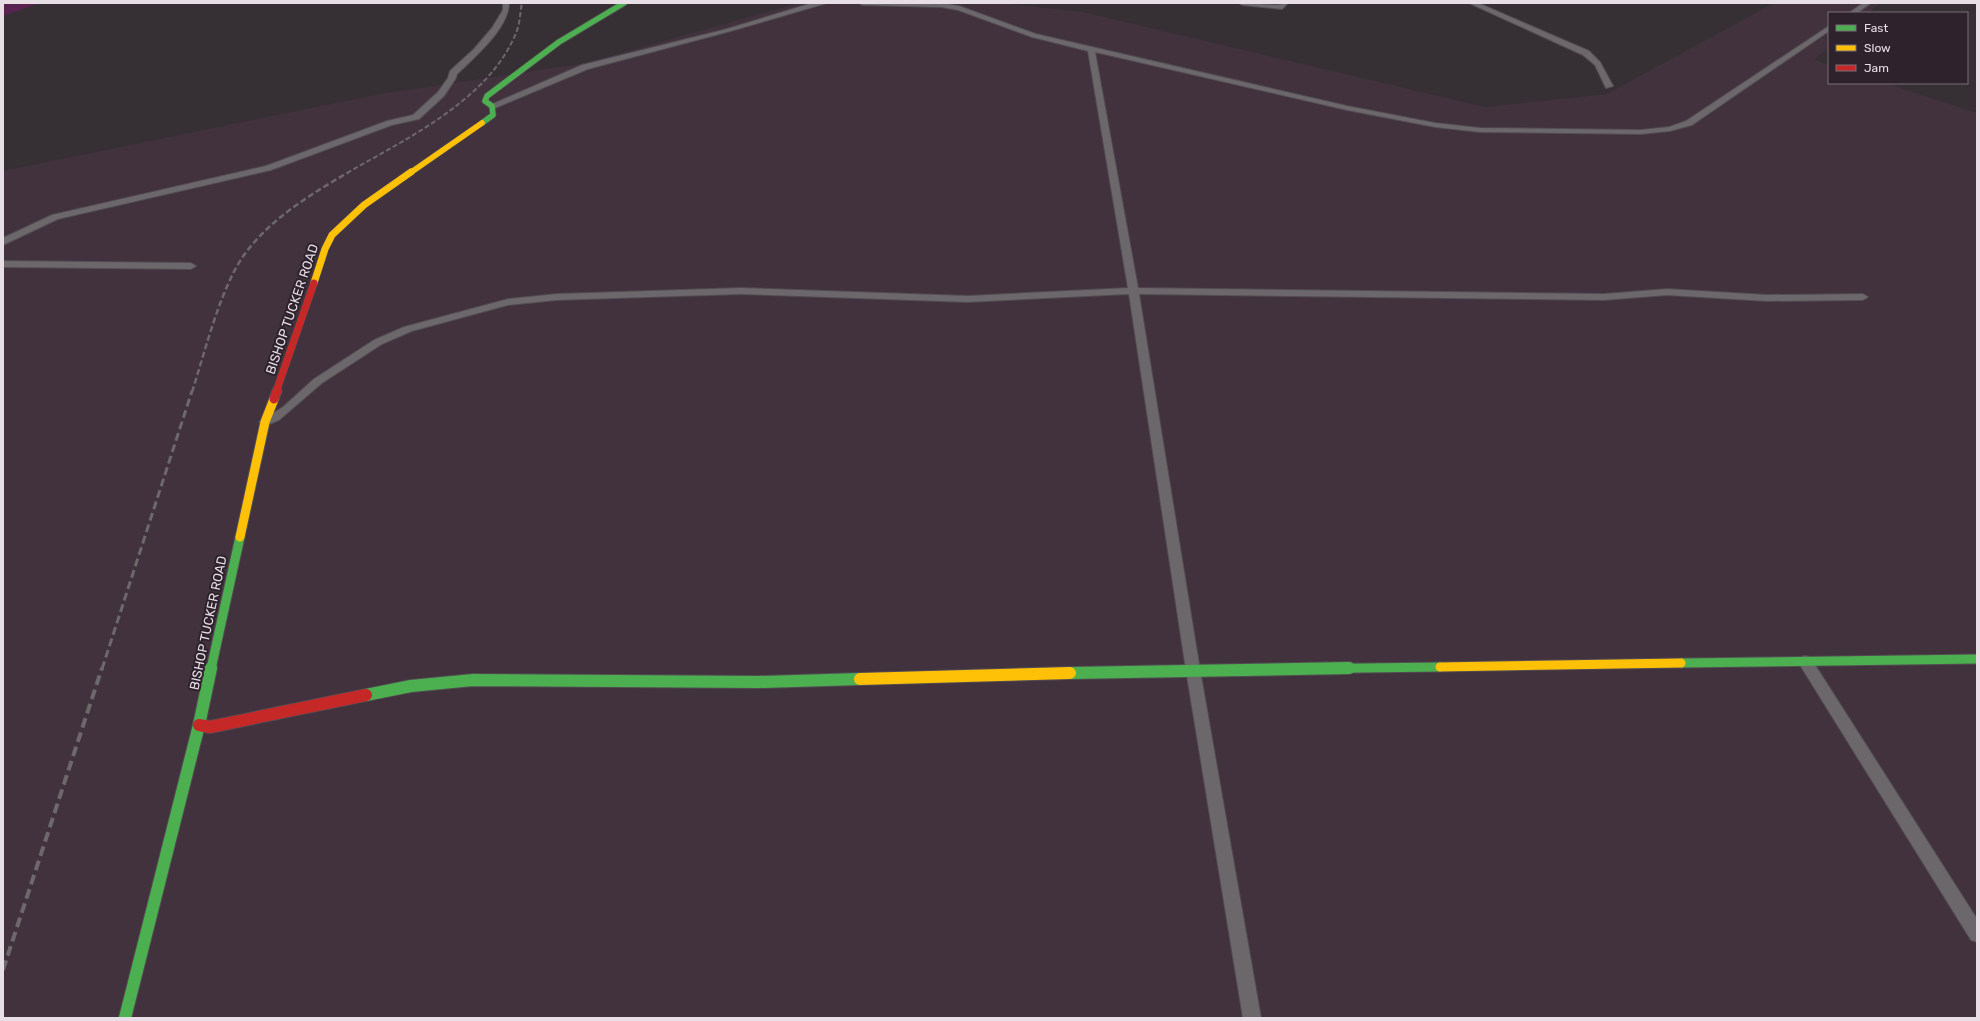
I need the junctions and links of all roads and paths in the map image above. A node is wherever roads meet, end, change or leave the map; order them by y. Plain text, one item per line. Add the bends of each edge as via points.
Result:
1 (506, 3) edge
2 (624, 3) edge
3 (824, 3) edge
4 (862, 3) edge
5 (1242, 3) edge
6 (1285, 3) edge
7 (1472, 3) edge
8 (1866, 4) edge
9 (1854, 12) edge
10 (1828, 29) edge
11 (1091, 49) junction
12 (1608, 86) dead end
13 (492, 106) junction
14 (3, 242) edge
15 (3, 264) edge
16 (191, 266) dead end
17 (1134, 292) junction
18 (1863, 298) dead end
19 (265, 422) junction
20 (1977, 659) edge
21 (1805, 661) junction
22 (1193, 670) junction
23 (200, 725) junction
24 (1977, 934) edge
25 (126, 1018) edge
26 (1252, 1018) edge

1 - 14 street via 506,12 482,47 453,73 444,90 416,117 390,123 268,168 76,211
2 - 13 main road, BISHOP TUCKER ROAD via 559,42 487,96 485,101
3 - 13 street via 585,67
4 - 11 street via 941,5 959,8 1034,36
5 - 6 street via 1282,7
7 - 12 street via 1586,53 1602,68
8 - 9 street
10 - 11 street via 1689,123 1670,129 1641,132 1480,130 1435,125 1347,108
11 - 17 street
13 - 19 main road, BISHOP TUCKER ROAD via 494,115 364,206 332,235
15 - 16 street
17 - 18 street via 1604,297 1667,292 1768,298
17 - 19 street via 968,299 741,291 557,297 508,302 408,329 378,342 318,381 287,409
17 - 22 street
19 - 23 main road, BISHOP TUCKER ROAD
20 - 21 main road
21 - 22 main road
21 - 24 street
22 - 23 main road via 759,682 473,680 411,686 210,727
22 - 26 street
23 - 25 main road, BISHOP TUCKER ROAD

